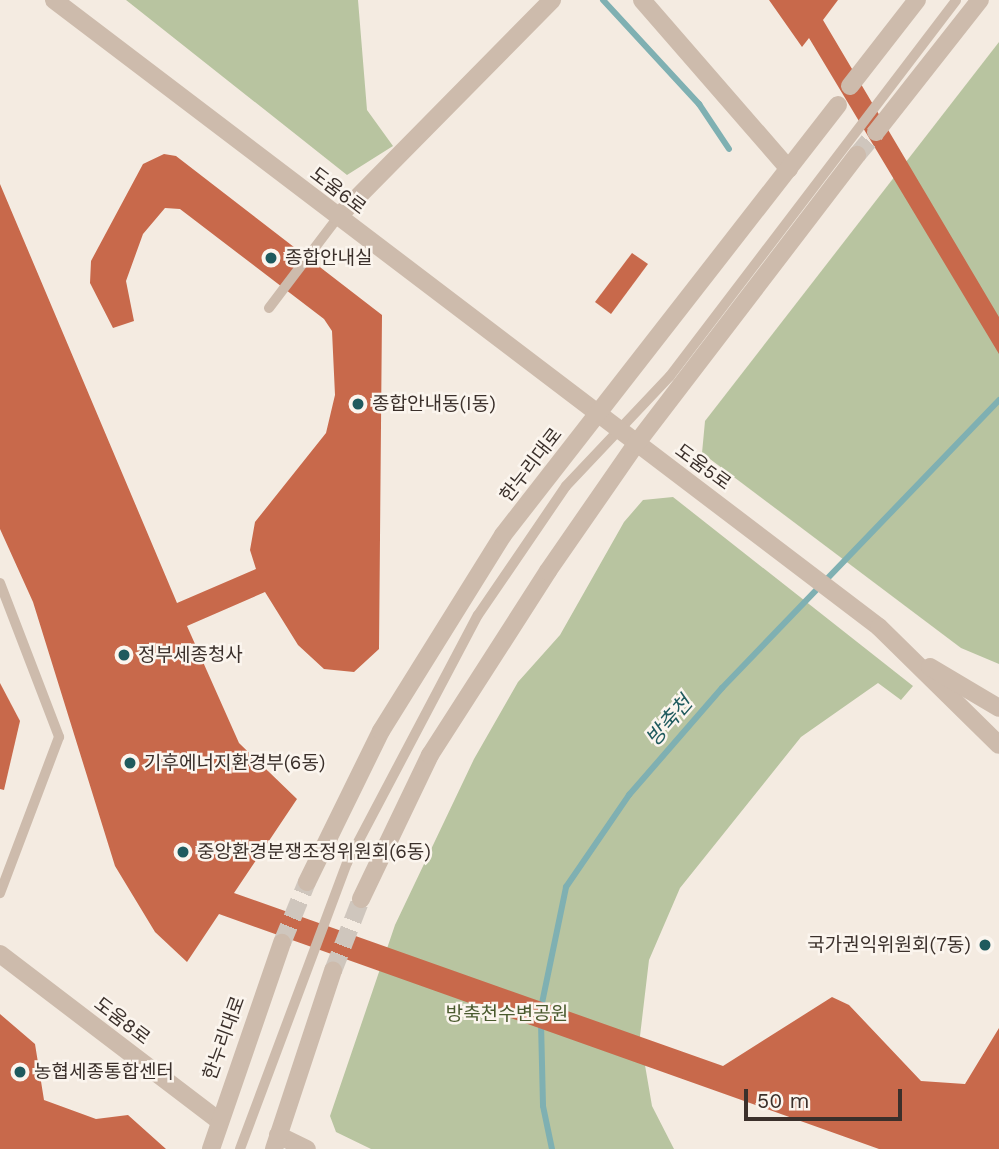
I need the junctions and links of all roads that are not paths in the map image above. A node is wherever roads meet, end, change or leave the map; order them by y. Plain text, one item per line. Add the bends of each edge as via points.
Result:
1 (54, 0) edge
2 (552, 0) edge
3 (642, 0) edge
4 (918, 0) edge
5 (956, 0) edge
6 (980, 0) edge
7 (850, 86) dead end
8 (838, 105) dead end
9 (876, 132) tunnel mouth
10 (857, 155) tunnel mouth
11 (789, 169) junction
12 (338, 217) junction
13 (269, 307) dead end
14 (599, 411) junction
15 (617, 430) junction
16 (636, 444) junction
17 (0, 583) edge
18 (918, 660) junction
19 (999, 708) edge
20 (999, 745) edge
21 (307, 882) tunnel mouth
22 (0, 893) edge
23 (361, 899) tunnel mouth
24 (282, 943) tunnel mouth
25 (0, 954) edge
26 (333, 971) tunnel mouth
27 (219, 1121) junction
28 (276, 1142) edge
29 (211, 1149) edge
30 (240, 1149) edge
31 (307, 1149) edge

1 - 12 street, 도움6로
2 - 12 street
3 - 11 street
4 - 7 street
5 - 15 lane via 670,376
6 - 9 street
8 - 11 street, 한누리대로
10 - 16 street
11 - 14 street, 한누리대로
12 - 13 lane
12 - 14 street, 도움6로
14 - 15 street, 도움5로
14 - 21 street, 한누리대로 via 503,536 438,632 381,731
15 - 16 street, 도움5로
15 - 30 lane via 566,486 478,615 353,850
16 - 18 street, 도움5로 via 784,552
16 - 23 street via 430,755
17 - 22 lane via 59,737
18 - 19 street
18 - 20 street
24 - 27 street, 한누리대로
25 - 27 street, 도움8로
26 - 28 street
27 - 29 street, 한누리대로
28 - 31 street

